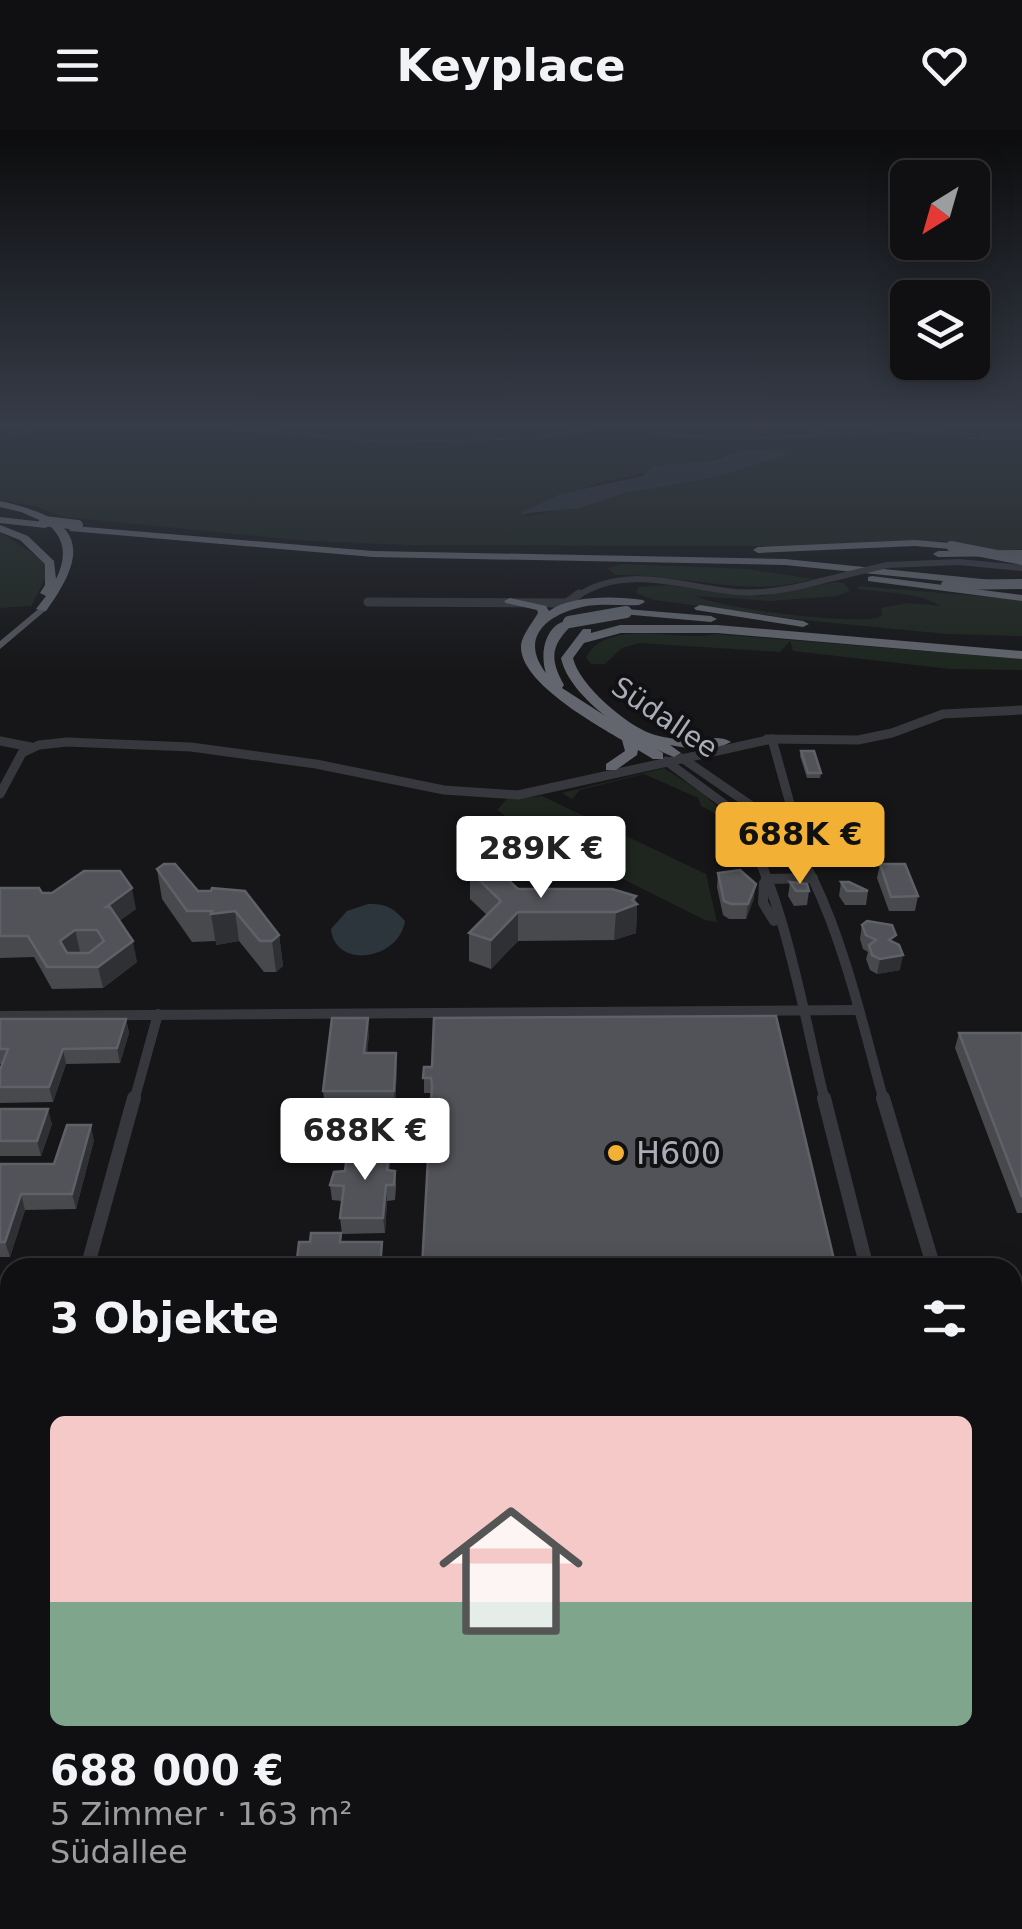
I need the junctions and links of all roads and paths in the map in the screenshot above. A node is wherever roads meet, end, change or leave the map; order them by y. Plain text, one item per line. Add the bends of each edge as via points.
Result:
1 (12, 507) edge
2 (0, 518) edge
3 (76, 527) junction
4 (0, 528) edge
5 (693, 550) junction
6 (577, 553) junction
7 (667, 558) junction
8 (1022, 562) edge
9 (872, 579) junction
10 (1022, 584) edge
11 (378, 588) dead end
12 (590, 594) junction
13 (1022, 598) edge
14 (510, 601) junction
15 (625, 607) junction
16 (562, 608) junction
17 (38, 609) junction
18 (590, 619) junction
19 (538, 624) junction
20 (581, 640) junction
21 (0, 646) edge
22 (1022, 648) edge
23 (568, 698) junction
24 (1022, 710) edge
25 (648, 736) junction
26 (628, 737) junction
27 (772, 739) junction
28 (0, 741) edge
29 (722, 746) junction
30 (31, 747) junction
31 (670, 757) junction
32 (611, 767) junction
33 (414, 782) junction
34 (729, 789) junction
35 (0, 794) edge
36 (714, 795) junction
37 (775, 822) junction
38 (746, 827) junction
39 (808, 865) junction
40 (813, 878) junction
41 (768, 888) junction
42 (801, 1010) junction
43 (855, 1010) junction
44 (158, 1014) junction
45 (0, 1016) edge
46 (90, 1258) edge
47 (865, 1258) edge
48 (931, 1258) edge

1 - 17 highway via 41,514 66,534 68,569
2 - 3 highway, bridge
3 - 6 highway via 338,547
3 - 7 highway via 374,554
4 - 17 highway via 24,538 50,562 51,585
5 - 6 highway
5 - 8 highway
5 - 8 highway, bridge via 914,543
6 - 10 highway via 818,558
7 - 9 highway
7 - 10 highway
8 - 12 street, bridge via 886,565 753,593 639,578
9 - 10 highway, bridge
9 - 13 highway
11 - 14 street via 368,602
12 - 15 highway
12 - 16 highway
12 - 16 street
12 - 18 highway
14 - 16 street
14 - 19 highway via 542,608
15 - 22 highway
15 - 23 highway, bridge via 569,622 555,633 546,652
16 - 18 highway
16 - 19 highway
17 - 21 main road
18 - 20 highway
19 - 23 highway, Südallee via 528,656
20 - 22 highway via 620,629 717,628 959,649
20 - 25 highway, Südallee via 566,661 572,679
23 - 26 highway, Südallee
24 - 27 street via 943,714 858,740
25 - 29 highway
25 - 31 highway, Südallee
26 - 31 highway, Südallee
26 - 32 highway via 632,752
27 - 29 street
27 - 39 street, Südallee
28 - 30 street
29 - 31 street
29 - 34 street via 707,764
30 - 33 street via 149,742
30 - 35 street
31 - 32 street
31 - 33 street via 515,796
31 - 34 street, Südallee
31 - 36 street, Südallee
32 - 33 street via 516,790
34 - 36 street
34 - 37 street, Südallee
36 - 38 street, Südallee
37 - 38 street
37 - 39 street, Südallee
38 - 41 street, Südallee
39 - 40 street, Südallee
40 - 41 street
40 - 43 street, Südallee
41 - 42 street, Südallee via 766,912 780,928
42 - 43 street
42 - 44 street
42 - 47 street, Südallee
43 - 48 street
44 - 45 street
44 - 46 street

